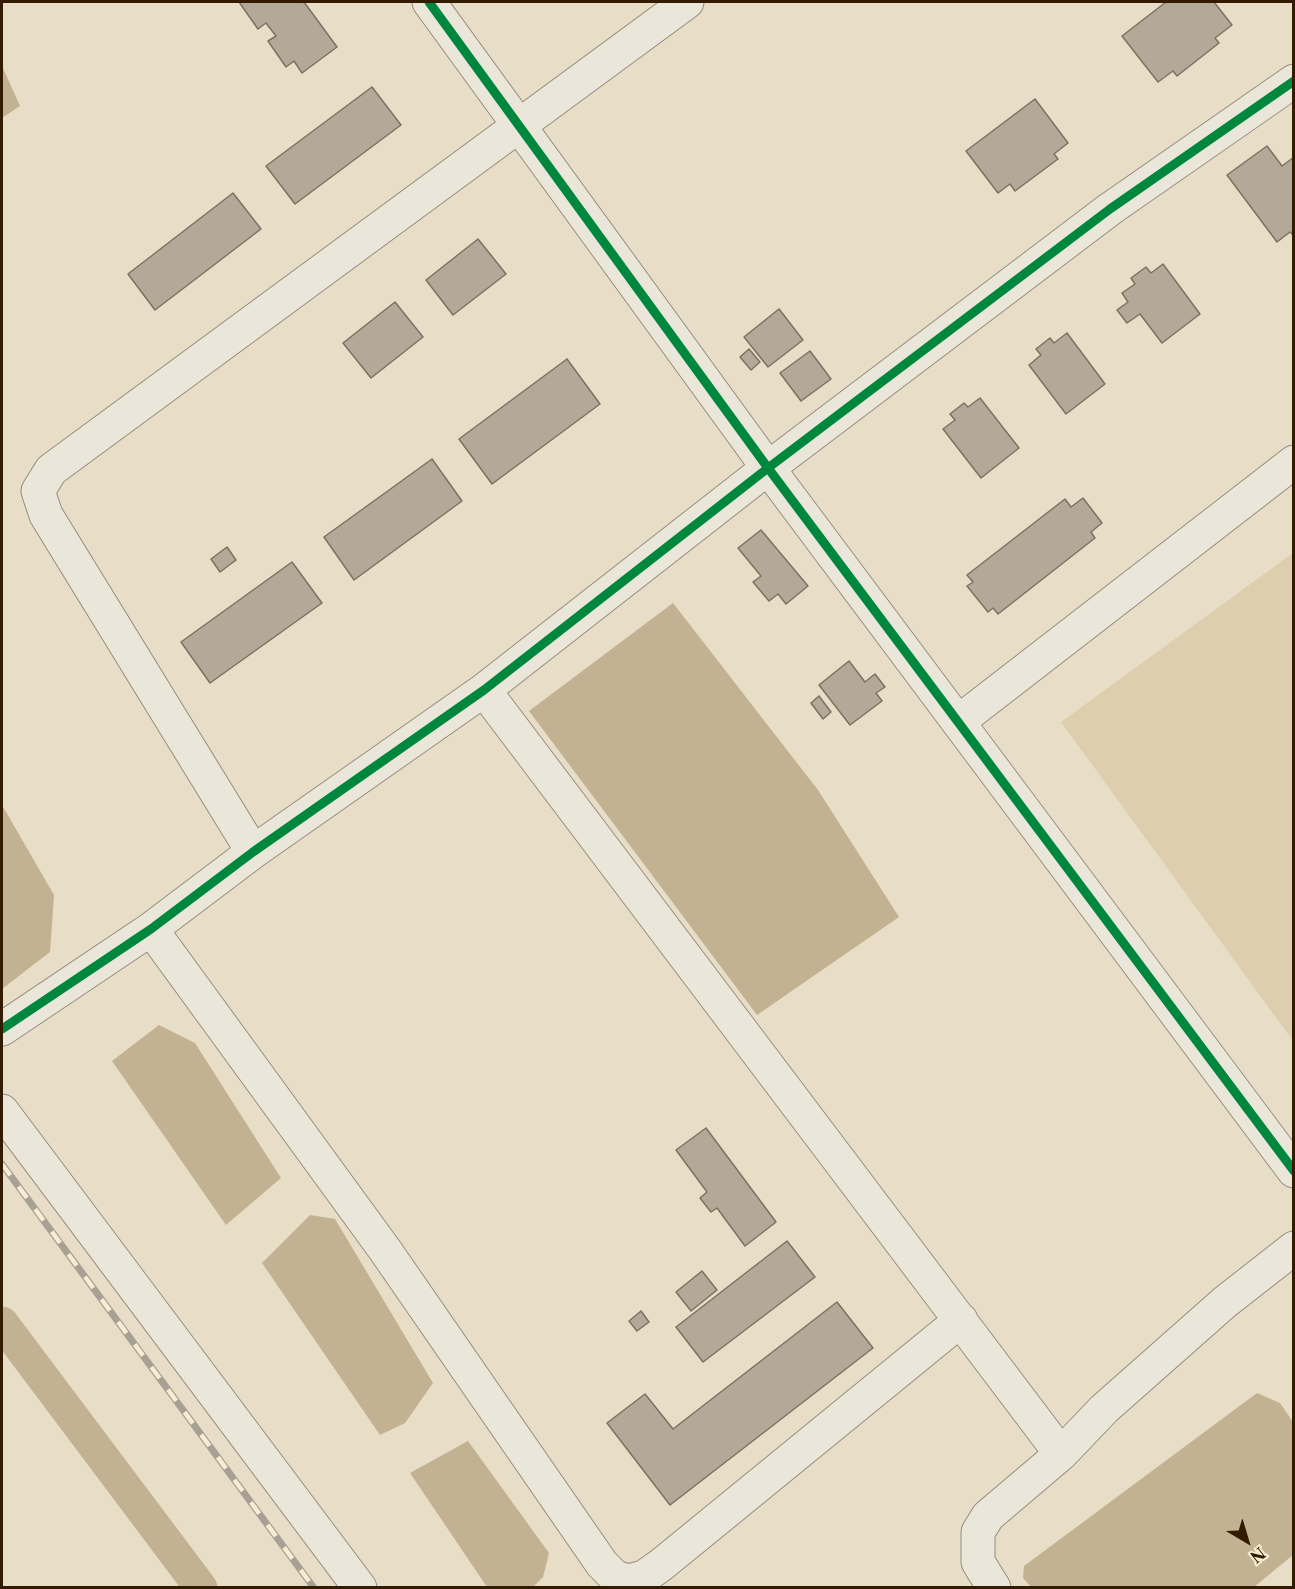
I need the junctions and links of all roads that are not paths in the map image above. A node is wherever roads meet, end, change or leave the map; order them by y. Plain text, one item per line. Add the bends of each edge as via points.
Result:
1 (429, 2) edge
2 (687, 2) edge
3 (1293, 81) edge
4 (519, 124) junction
5 (1293, 462) edge
6 (768, 468) junction
7 (484, 690) junction
8 (958, 722) junction
9 (252, 852) junction
10 (151, 929) junction
11 (2, 1029) edge
12 (2, 1111) edge
13 (1293, 1171) edge
14 (1293, 1248) edge
15 (961, 1320) junction
16 (1061, 1454) junction
17 (360, 1587) edge
18 (994, 1587) edge

1 - 4 street
2 - 4 street
3 - 6 street via 1110,209
4 - 6 street
4 - 9 street via 51,470 38,491 46,515
5 - 8 street
6 - 7 street
6 - 8 street
7 - 9 street
7 - 15 street
8 - 13 street
9 - 10 street
10 - 11 street
10 - 15 street via 385,1250 602,1564 615,1577 629,1581 644,1577 661,1565
12 - 17 street
14 - 16 street via 1104,1409
15 - 16 street
16 - 18 street via 988,1516 978,1532 978,1562

